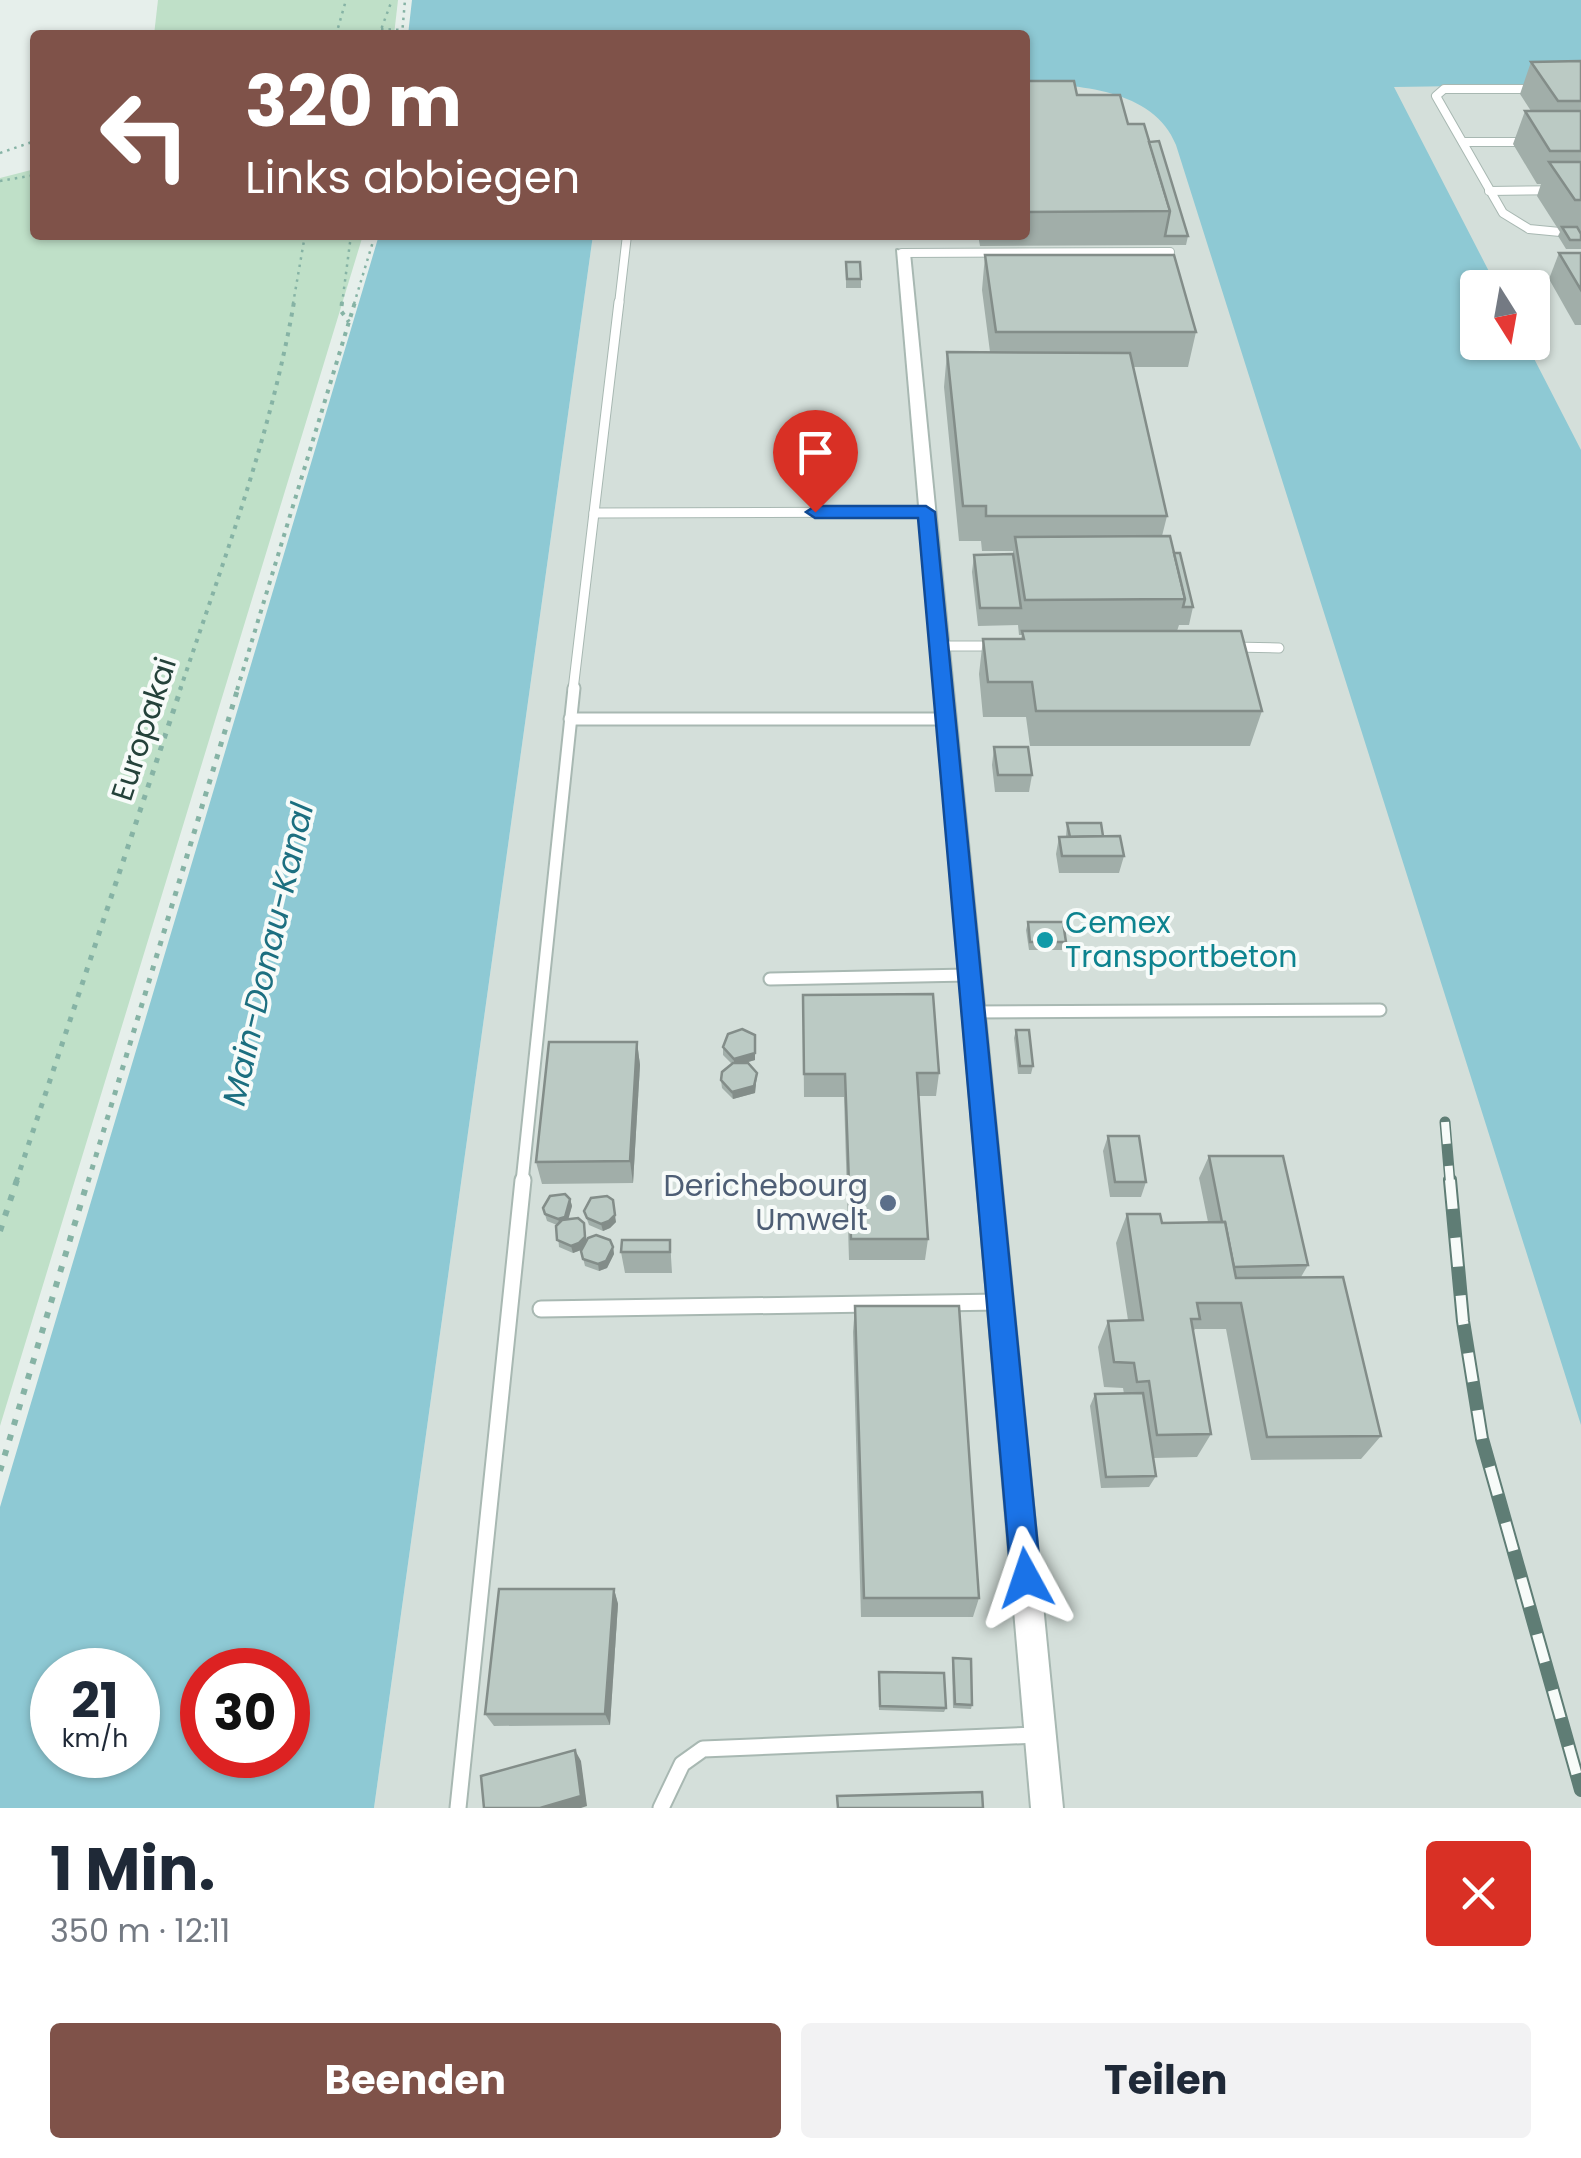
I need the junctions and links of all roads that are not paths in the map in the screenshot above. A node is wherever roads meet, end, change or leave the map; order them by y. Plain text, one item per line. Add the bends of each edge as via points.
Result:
1 (1542, 89) edge
2 (1463, 142) junction
3 (1542, 142) edge
4 (1581, 190) edge
5 (1489, 191) junction
6 (1581, 234) edge
7 (626, 240) edge
8 (1170, 252) edge
9 (902, 253) joint
10 (926, 512) junction
11 (594, 513) junction
12 (938, 646) junction
13 (1014, 646) edge
14 (1222, 647) edge
15 (1279, 648) dead end
16 (570, 719) junction
17 (944, 719) junction
18 (968, 976) junction
19 (770, 979) dead end
20 (1380, 1010) dead end
21 (972, 1012) junction
22 (1000, 1302) junction
23 (541, 1309) dead end
24 (1041, 1735) junction
25 (458, 1808) edge
26 (662, 1808) edge
27 (1047, 1808) edge

1 - 2 lane via 1444,89 1436,96
2 - 3 lane
2 - 5 lane
4 - 5 lane
5 - 6 lane via 1511,221 1549,234
7 - 11 lane
8 - 9 lane
9 - 10 street
10 - 11 lane
10 - 12 street
11 - 16 lane
12 - 13 lane
12 - 17 street
14 - 15 lane
16 - 17 lane
16 - 25 lane
17 - 18 street
18 - 19 lane
18 - 21 street
20 - 21 lane
21 - 22 street
22 - 23 lane
22 - 24 street
24 - 26 lane via 703,1749 682,1764
24 - 27 street

